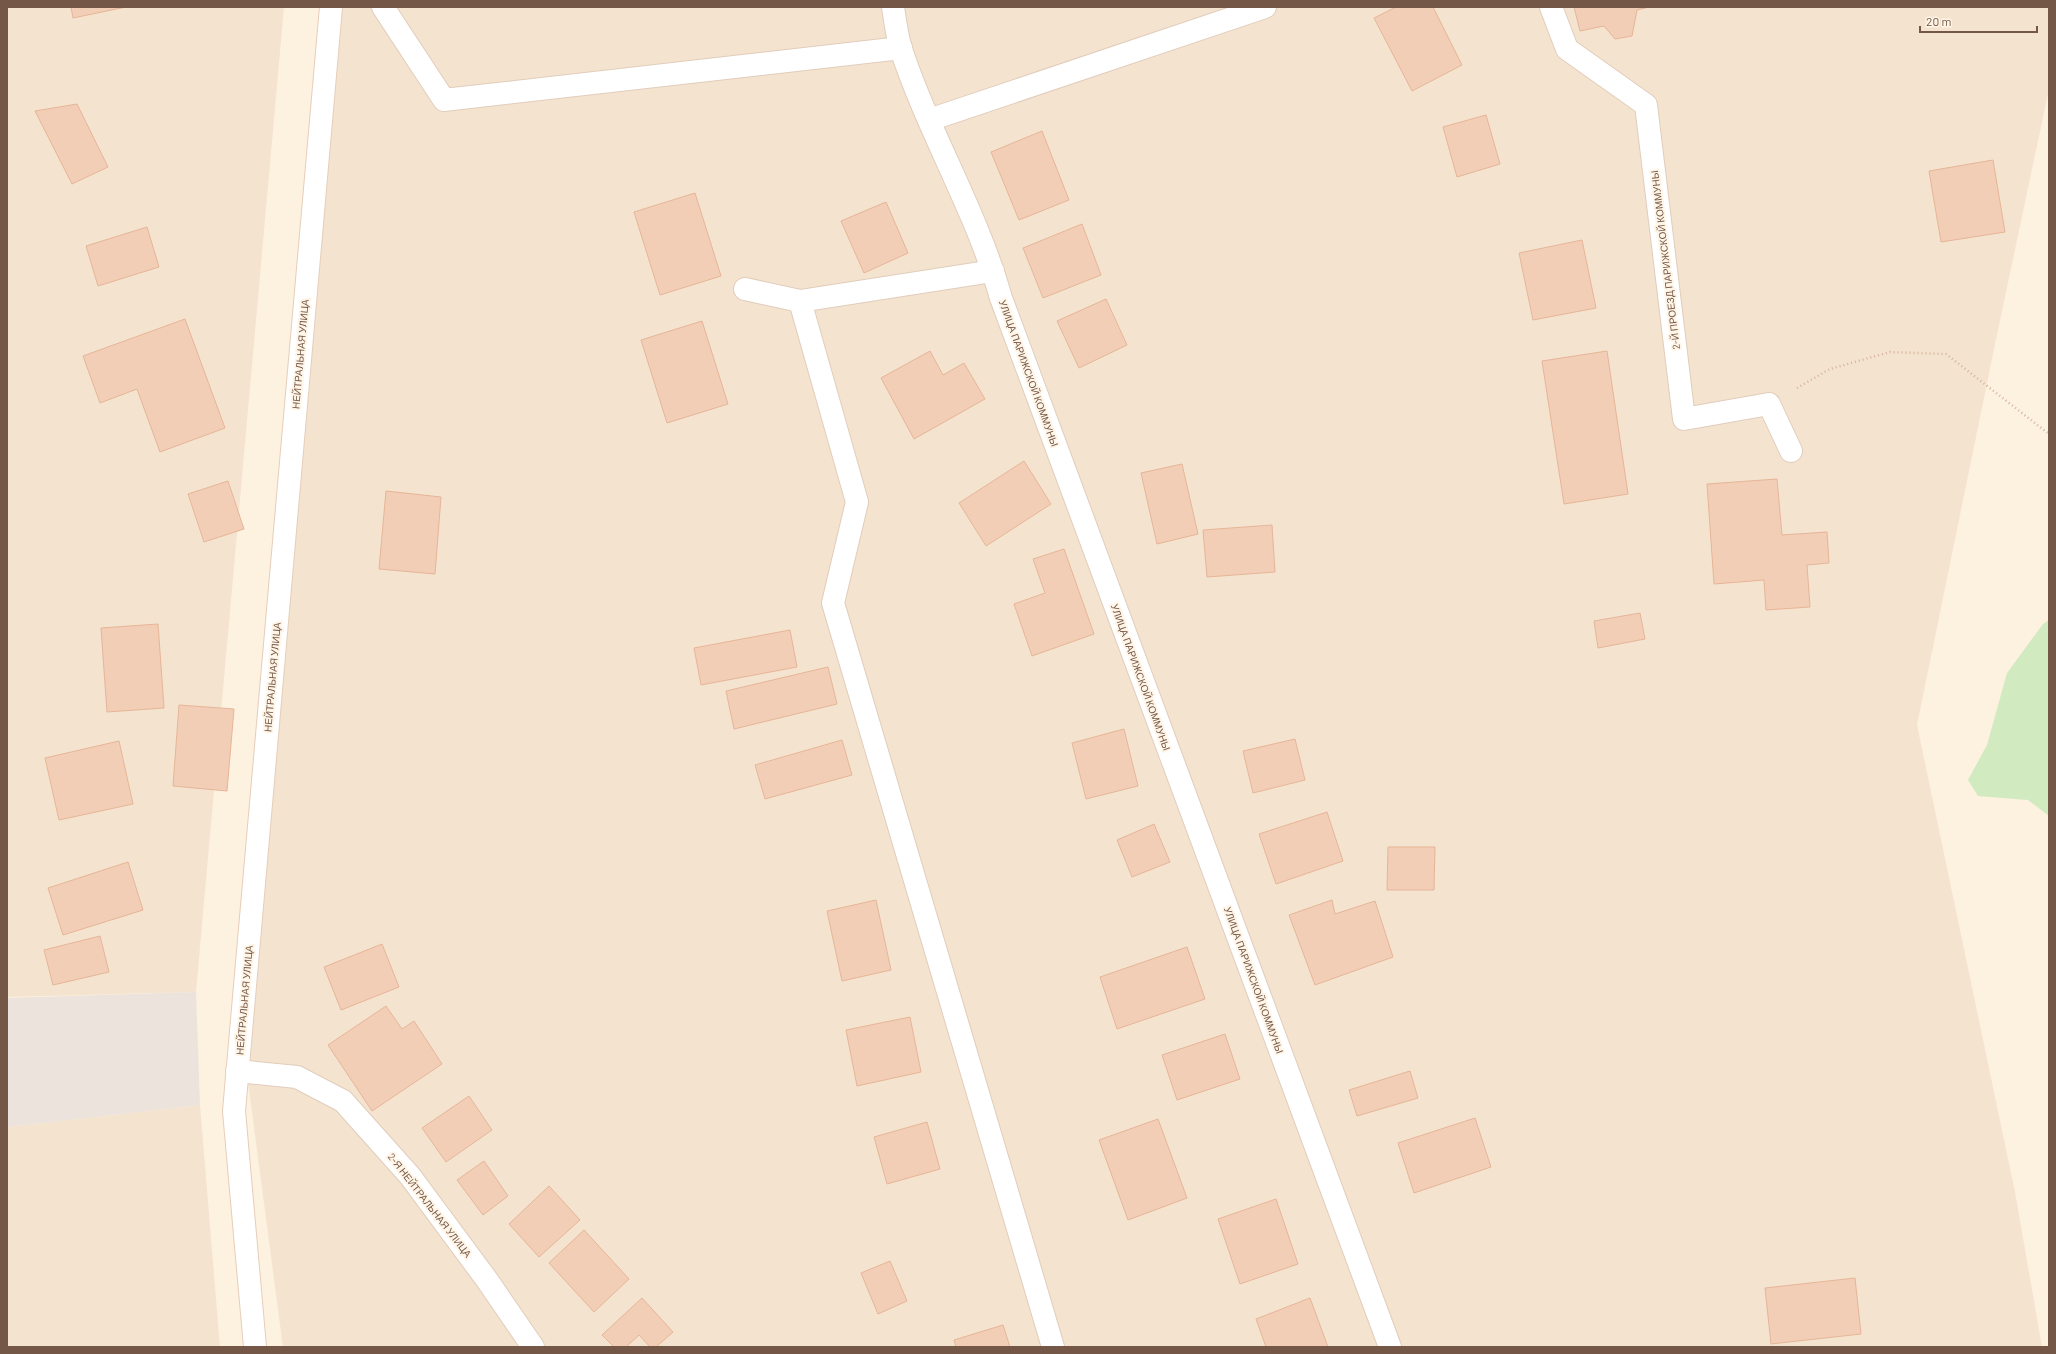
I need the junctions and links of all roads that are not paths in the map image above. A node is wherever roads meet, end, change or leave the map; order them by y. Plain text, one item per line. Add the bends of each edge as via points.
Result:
1 (331, 7) edge
2 (383, 7) edge
3 (893, 7) edge
4 (1265, 7) edge
5 (1551, 7) edge
6 (901, 48) junction
7 (929, 120) junction
8 (993, 271) junction
9 (745, 288) dead end
10 (800, 301) junction
11 (1791, 451) dead end
12 (237, 1071) junction
13 (255, 1347) edge
14 (533, 1347) edge
15 (1053, 1347) edge
16 (1390, 1347) edge

1 - 12 street, НЕЙТРАЛЬНАЯ УЛИЦА
2 - 6 street via 444,100
3 - 6 street, УЛИЦА ПАРИЖСКОЙ КОММУНЫ
4 - 7 street
5 - 11 street, 2-Й ПРОЕЗД ПАРИЖСКОЙ КОММУНЫ via 1567,49 1646,105 1684,419 1769,404
6 - 7 street, УЛИЦА ПАРИЖСКОЙ КОММУНЫ
7 - 8 street, УЛИЦА ПАРИЖСКОЙ КОММУНЫ
8 - 10 street
8 - 16 street, УЛИЦА ПАРИЖСКОЙ КОММУНЫ
9 - 10 street
10 - 15 street via 857,502 833,603
12 - 13 street, НЕЙТРАЛЬНАЯ УЛИЦА via 234,1111
12 - 14 street, 2-Я НЕЙТРАЛЬНАЯ УЛИЦА via 297,1077 343,1101 410,1176

